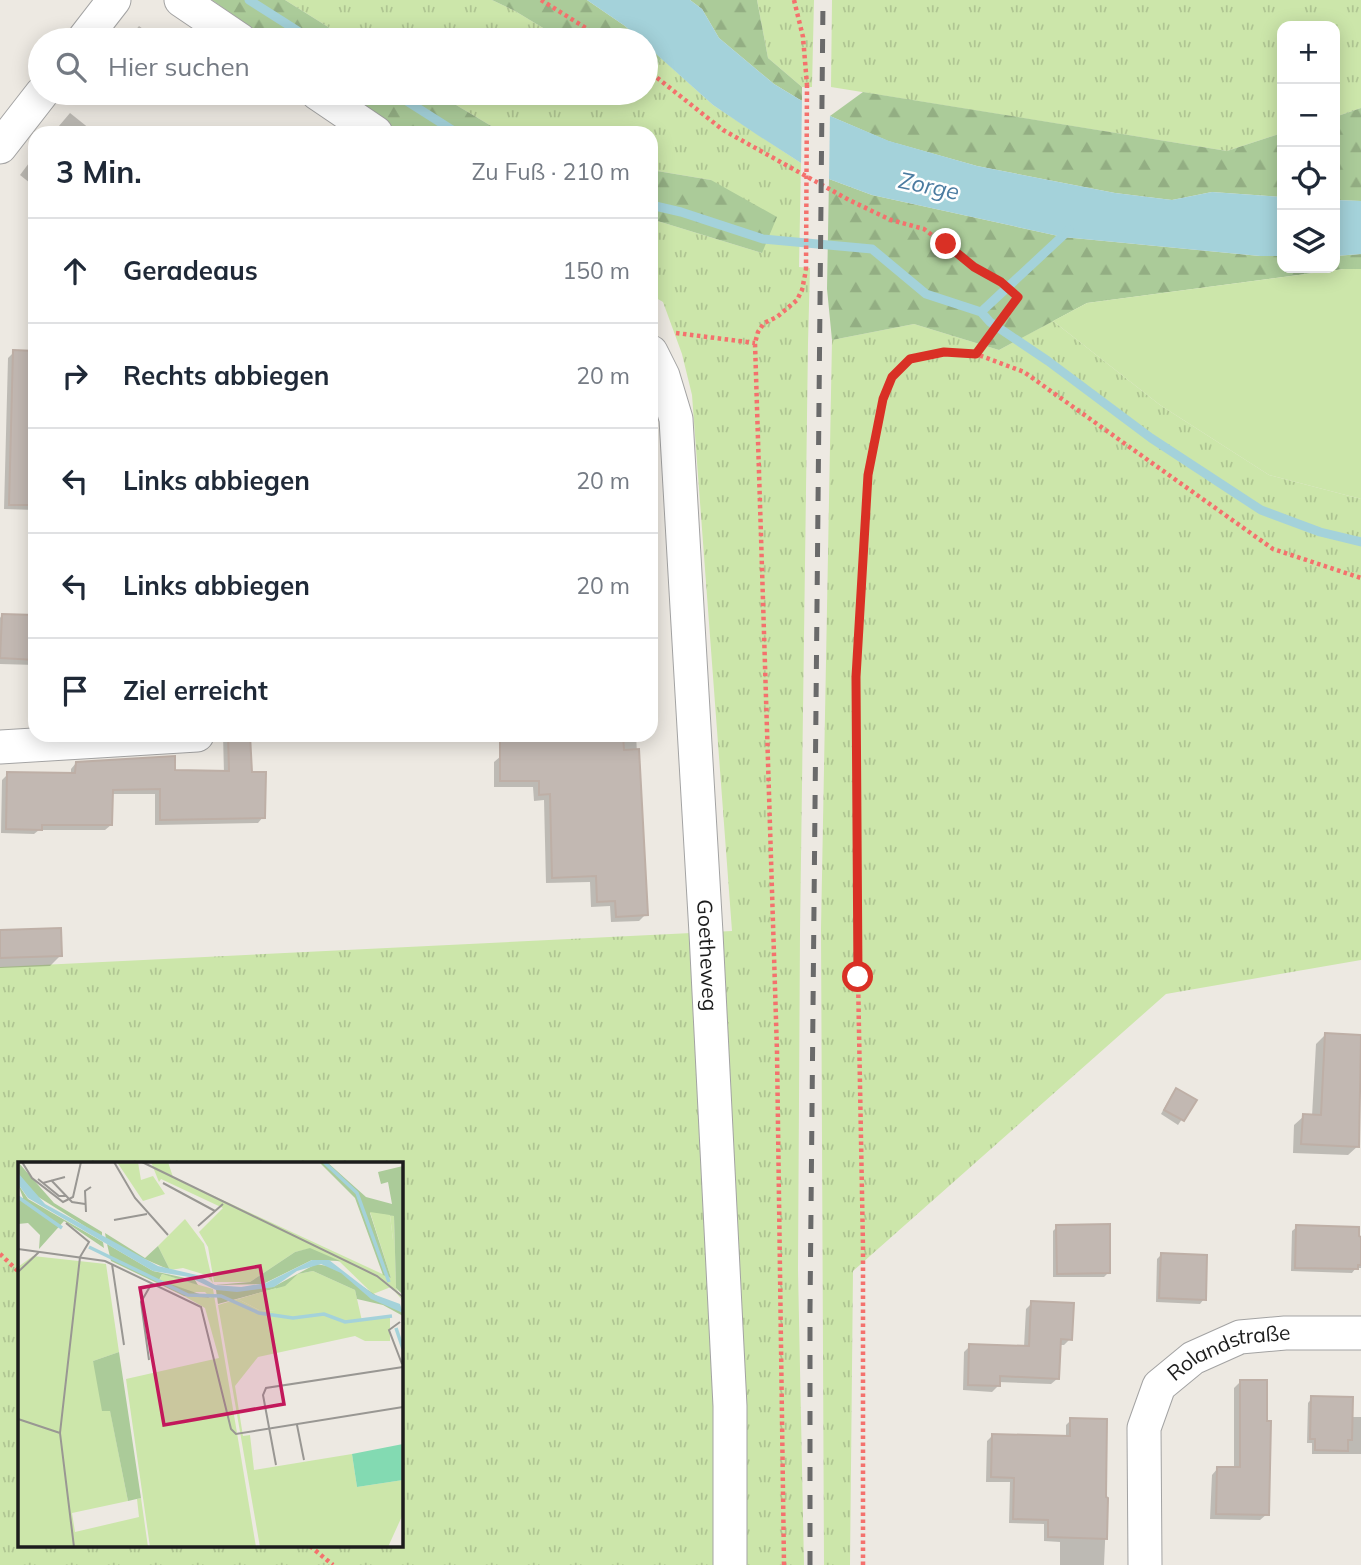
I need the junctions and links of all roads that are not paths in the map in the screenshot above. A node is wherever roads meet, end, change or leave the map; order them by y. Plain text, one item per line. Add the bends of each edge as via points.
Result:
1 (114, 0) edge
2 (181, 0) edge
3 (92, 28) edge
4 (222, 28) edge
5 (33, 105) edge
6 (335, 105) edge
7 (366, 126) edge
8 (0, 147) edge
9 (658, 342) edge
10 (82, 742) edge
11 (0, 747) edge
12 (1361, 1333) edge
13 (730, 1565) edge
14 (1145, 1565) edge

1 - 3 street
2 - 4 street
5 - 8 street
6 - 7 street
9 - 13 street, Goetheweg via 676,419 706,919 730,1406
10 - 11 street
12 - 14 street, Rolandstraße via 1240,1337 1193,1358 1159,1386 1144,1428

